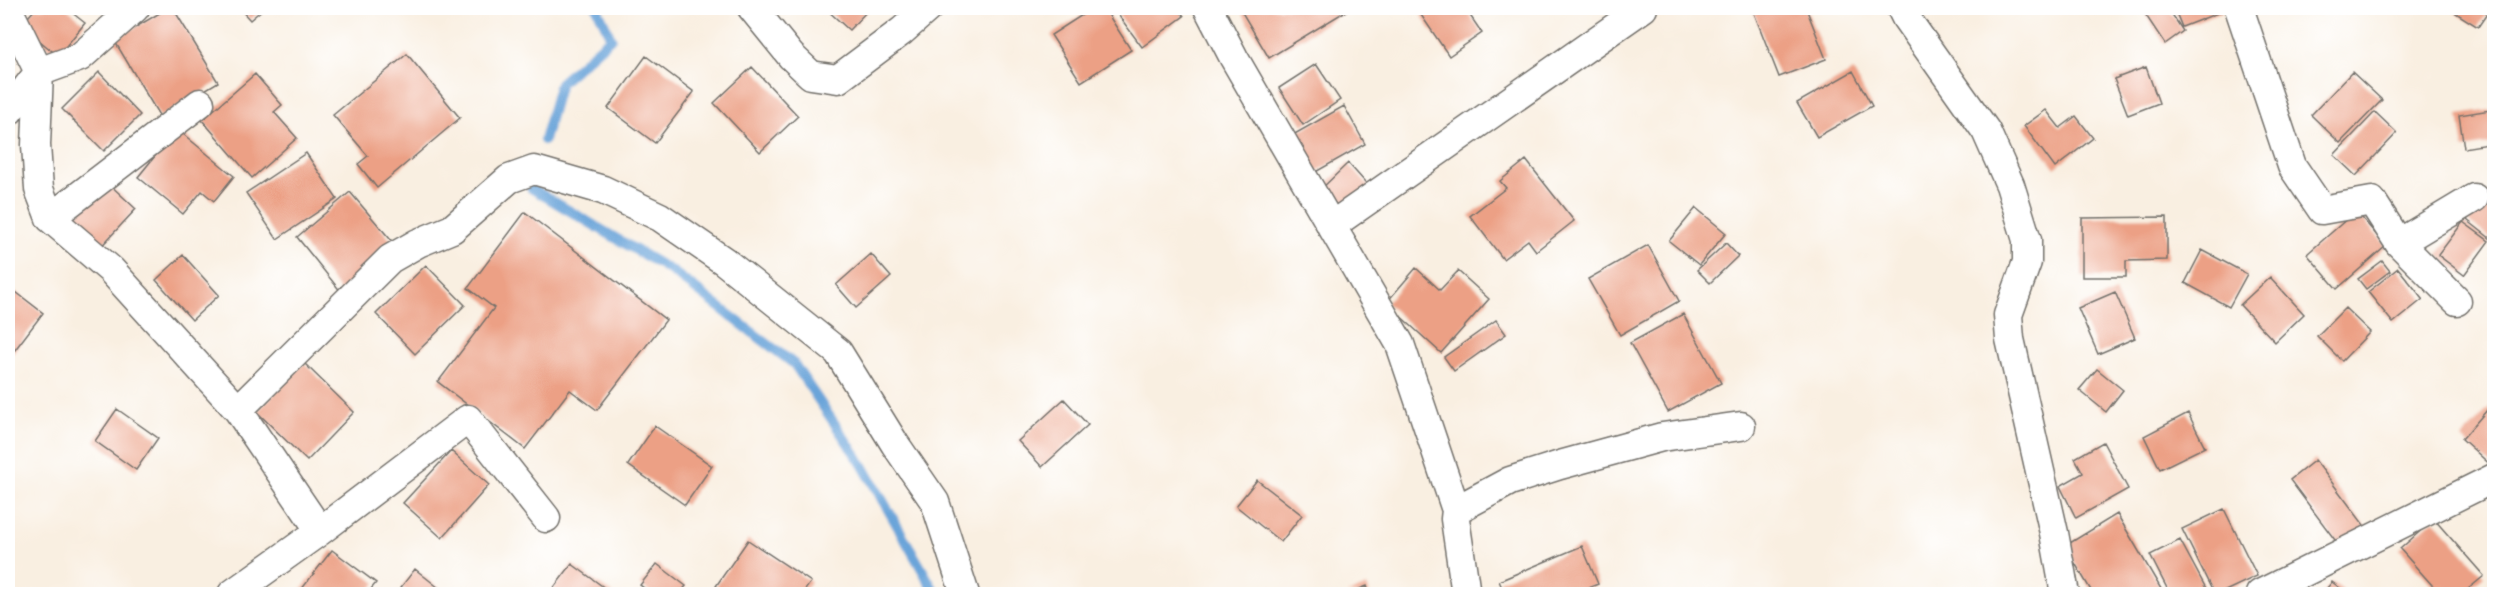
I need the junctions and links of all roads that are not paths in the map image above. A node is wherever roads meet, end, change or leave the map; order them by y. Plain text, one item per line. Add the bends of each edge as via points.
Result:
1 (135, 8) edge
2 (752, 8) edge
3 (928, 8) edge
4 (1208, 8) edge
5 (1642, 8) edge
6 (1901, 8) edge
7 (2239, 8) edge
8 (8, 12) edge
9 (39, 72) junction
10 (200, 103) dead end
11 (8, 112) edge
12 (2474, 198) dead end
13 (50, 218) junction
14 (1331, 226) junction
15 (2398, 243) junction
16 (2457, 301) dead end
17 (238, 410) junction
18 (1741, 426) dead end
19 (2494, 478) edge
20 (1456, 510) junction
21 (546, 518) dead end
22 (320, 531) junction
23 (232, 594) edge
24 (965, 594) edge
25 (1466, 594) edge
26 (2065, 594) edge
27 (2260, 594) edge

1 - 9 street via 80,57
2 - 3 street via 810,75 838,79
4 - 14 street
5 - 14 street
6 - 26 street via 1986,130 2010,185 2027,240 2027,261 2008,315 2010,339
7 - 15 street via 2292,166 2322,210 2372,201
8 - 9 street
9 - 11 street
9 - 13 street via 39,189
10 - 13 street
12 - 15 street
13 - 17 street via 111,270
14 - 20 street via 1400,344
15 - 16 street
17 - 22 street
17 - 24 street via 390,259 452,229 509,179 534,170 603,190 660,217 724,261 838,352 935,502
18 - 20 street via 1662,437 1560,465 1510,481
19 - 27 street
20 - 25 street
21 - 22 street via 468,419
22 - 23 street

